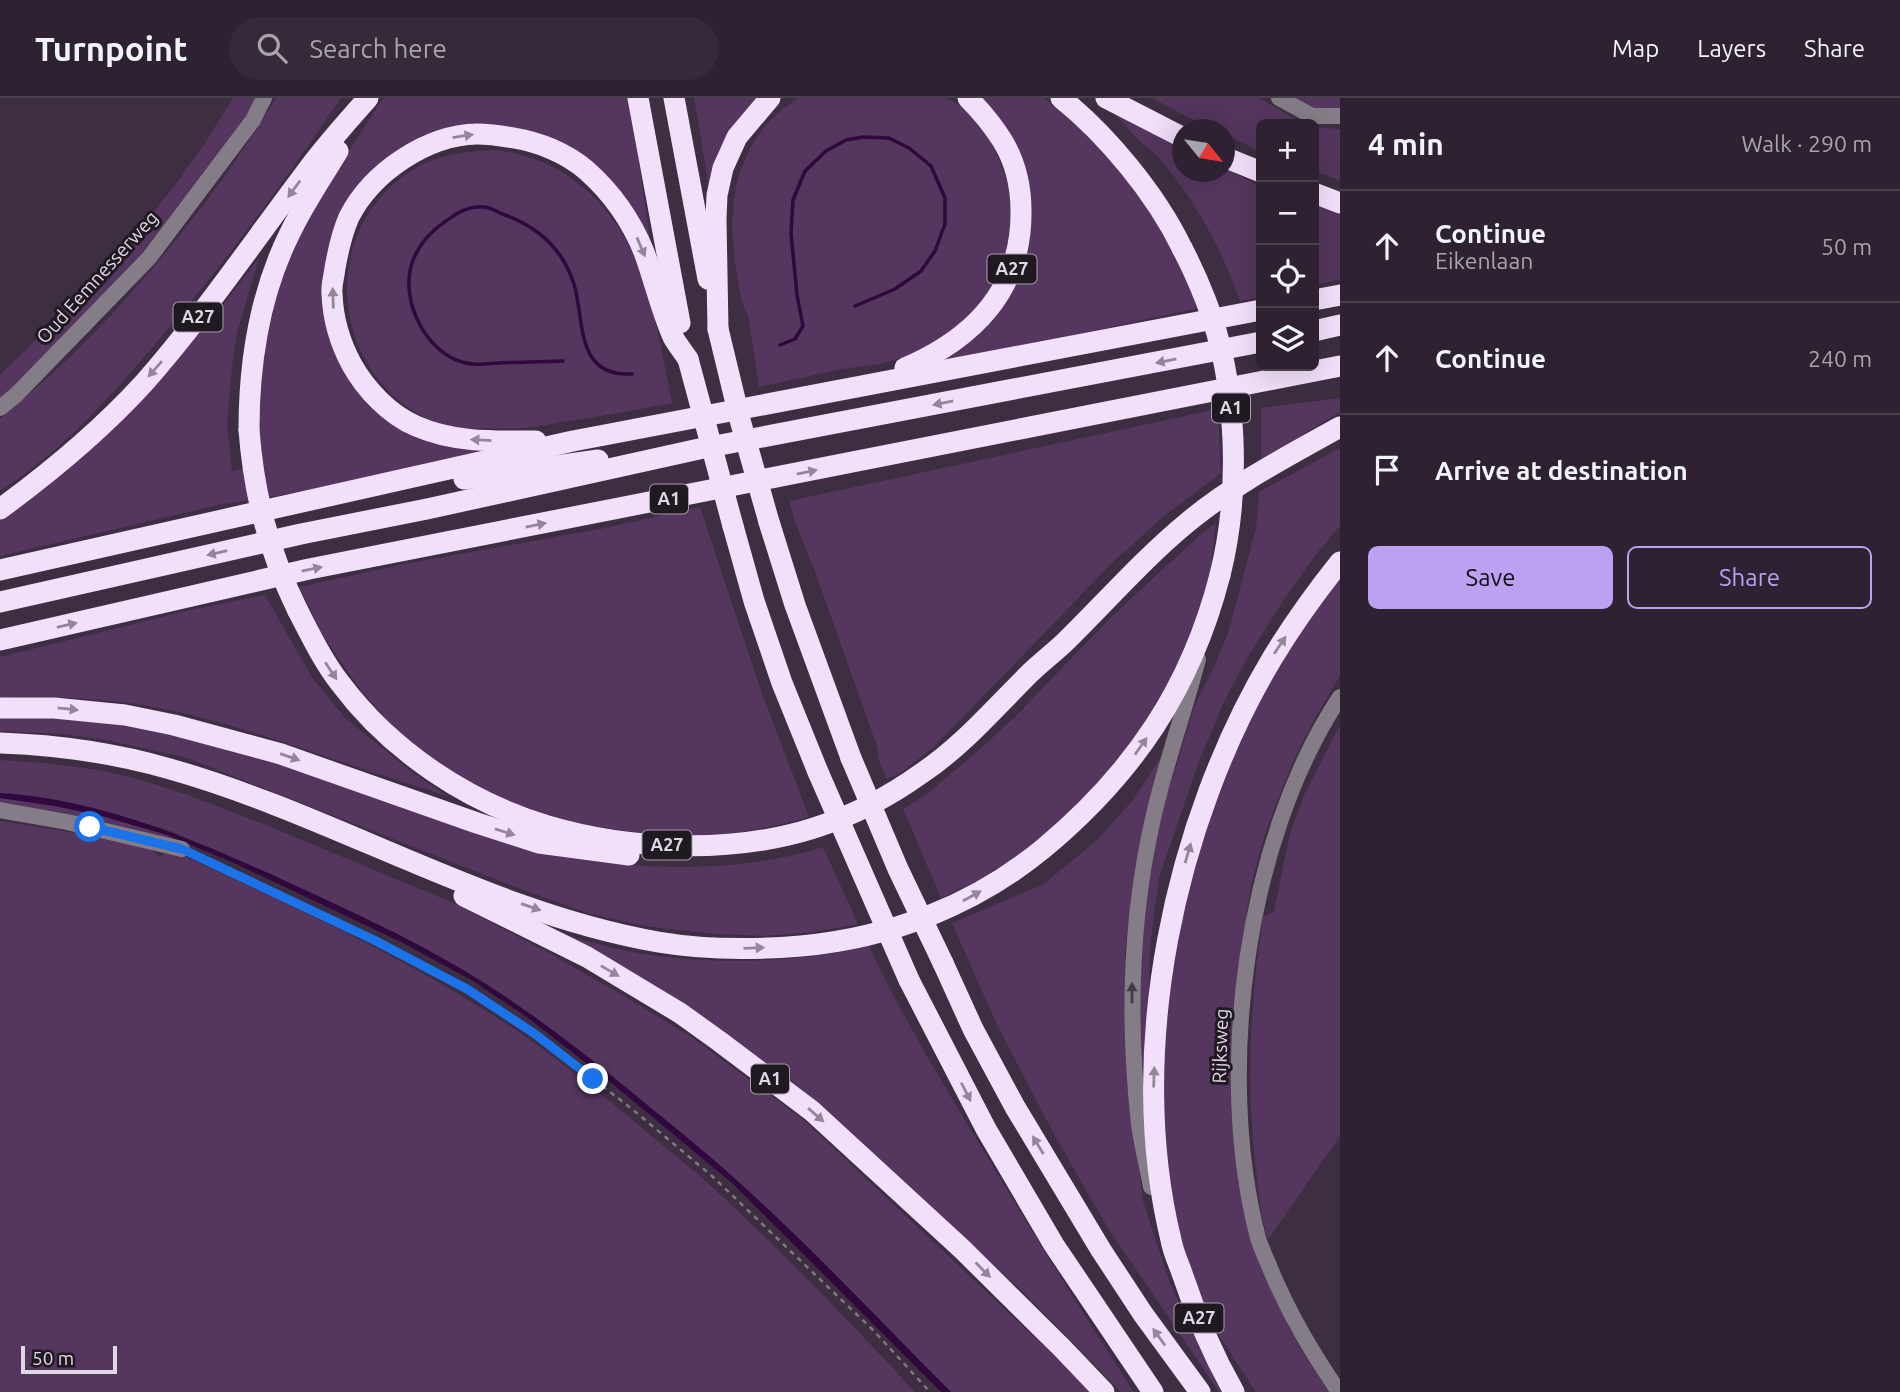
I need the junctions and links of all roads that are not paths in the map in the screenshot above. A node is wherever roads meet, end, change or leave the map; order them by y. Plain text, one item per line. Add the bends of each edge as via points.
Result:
1 (264, 98) edge
2 (369, 98) edge
3 (638, 98) edge
4 (674, 98) edge
5 (769, 98) edge
6 (968, 98) edge
7 (1061, 98) edge
8 (1106, 98) edge
9 (1279, 98) edge
10 (1340, 116) edge
11 (1172, 132) edge
12 (1235, 161) edge
13 (1256, 170) edge
14 (1319, 195) edge
15 (1340, 203) edge
16 (1340, 295) edge
17 (1319, 299) edge
18 (1256, 311) edge
19 (1340, 325) edge
20 (718, 329) junction
21 (1319, 330) edge
22 (678, 336) junction
23 (1256, 343) edge
24 (1340, 366) edge
25 (871, 383) junction
26 (0, 408) edge
27 (1340, 427) edge
28 (573, 441) junction
29 (699, 449) junction
30 (282, 507) junction
31 (0, 509) edge
32 (1340, 562) edge
33 (0, 570) edge
34 (0, 602) edge
35 (1213, 604) junction
36 (0, 640) edge
37 (1063, 644) junction
38 (1340, 697) edge
39 (0, 708) edge
40 (0, 743) edge
41 (0, 810) edge
42 (376, 847) junction
43 (182, 849) road end
44 (1171, 1242) junction
45 (1104, 1392) edge
46 (1153, 1392) edge
47 (1200, 1392) edge
48 (1234, 1392) edge
49 (1339, 1392) edge

1 - 26 street, Oud Eemnesserweg via 253,120 149,258
2 -> 31 highway, A27 via 307,170 143,384 76,449
2 -> 37 highway, A27, bridge via 307,200 274,270 260,315 249,390 249,430 263,520 298,611 339,683 405,750 491,804 550,827 665,845 712,846 770,839 855,812 924,772
3 - 22 highway
4 - 20 highway, A27
5 - 20 highway, A27 via 737,138 720,181
6 - 25 highway, A27 via 1003,142 1021,195 1018,251 1010,275 992,304 959,339 931,357
7 - 35 highway, A1, bridge via 1118,154 1161,209 1207,303 1221,352 1234,459 1228,542
8 - 11 highway
9 - 10 street via 1312,117
12 - 13 highway
14 - 15 highway
16 - 17 highway
18 - 25 highway, A1
19 - 21 highway
47 -> 20 highway, A27, bridge via 1136,1304 1015,1107 898,869 795,605
28 -> 22 highway, A1 via 477,441 444,436 415,426 370,392 342,346 331,291 338,249 350,216 371,186 416,150 456,136 500,135 533,141 559,153 606,189 632,226
22 -> 46 highway, bridge via 782,683 909,980 1020,1187
23 -> 29 highway, A1
36 -> 24 highway, A1 via 309,569
25 - 28 highway, A1
27 - 37 highway via 1258,473 1188,522
28 - 30 highway, A1
29 - 30 highway, A1 via 571,463
29 -> 34 highway, A1
30 - 33 highway, A1
44 -> 32 highway, A27 via 1153,1102 1160,995 1182,878 1199,819 1241,718 1272,657
42 -> 35 highway, A1 via 541,911 660,942 740,948 813,945 906,925 998,882 1076,821 1102,794 1168,706
44 -> 35 street via 1155,1206 1140,1127 1133,1057 1134,947 1152,823
39 -> 37 highway via 54,708 174,724 281,754 539,843 684,858 790,841 884,806 968,744 1017,698
38 - 49 street, Rijksweg via 1305,760 1265,869 1243,991 1239,1088 1245,1166 1259,1239 1282,1299
40 - 42 highway, A1 via 71,748 172,769 284,808
41 - 43 street
42 -> 45 highway, A1 via 587,957 680,1013 764,1074 812,1111 962,1249
44 - 48 highway, A27 via 1205,1333

